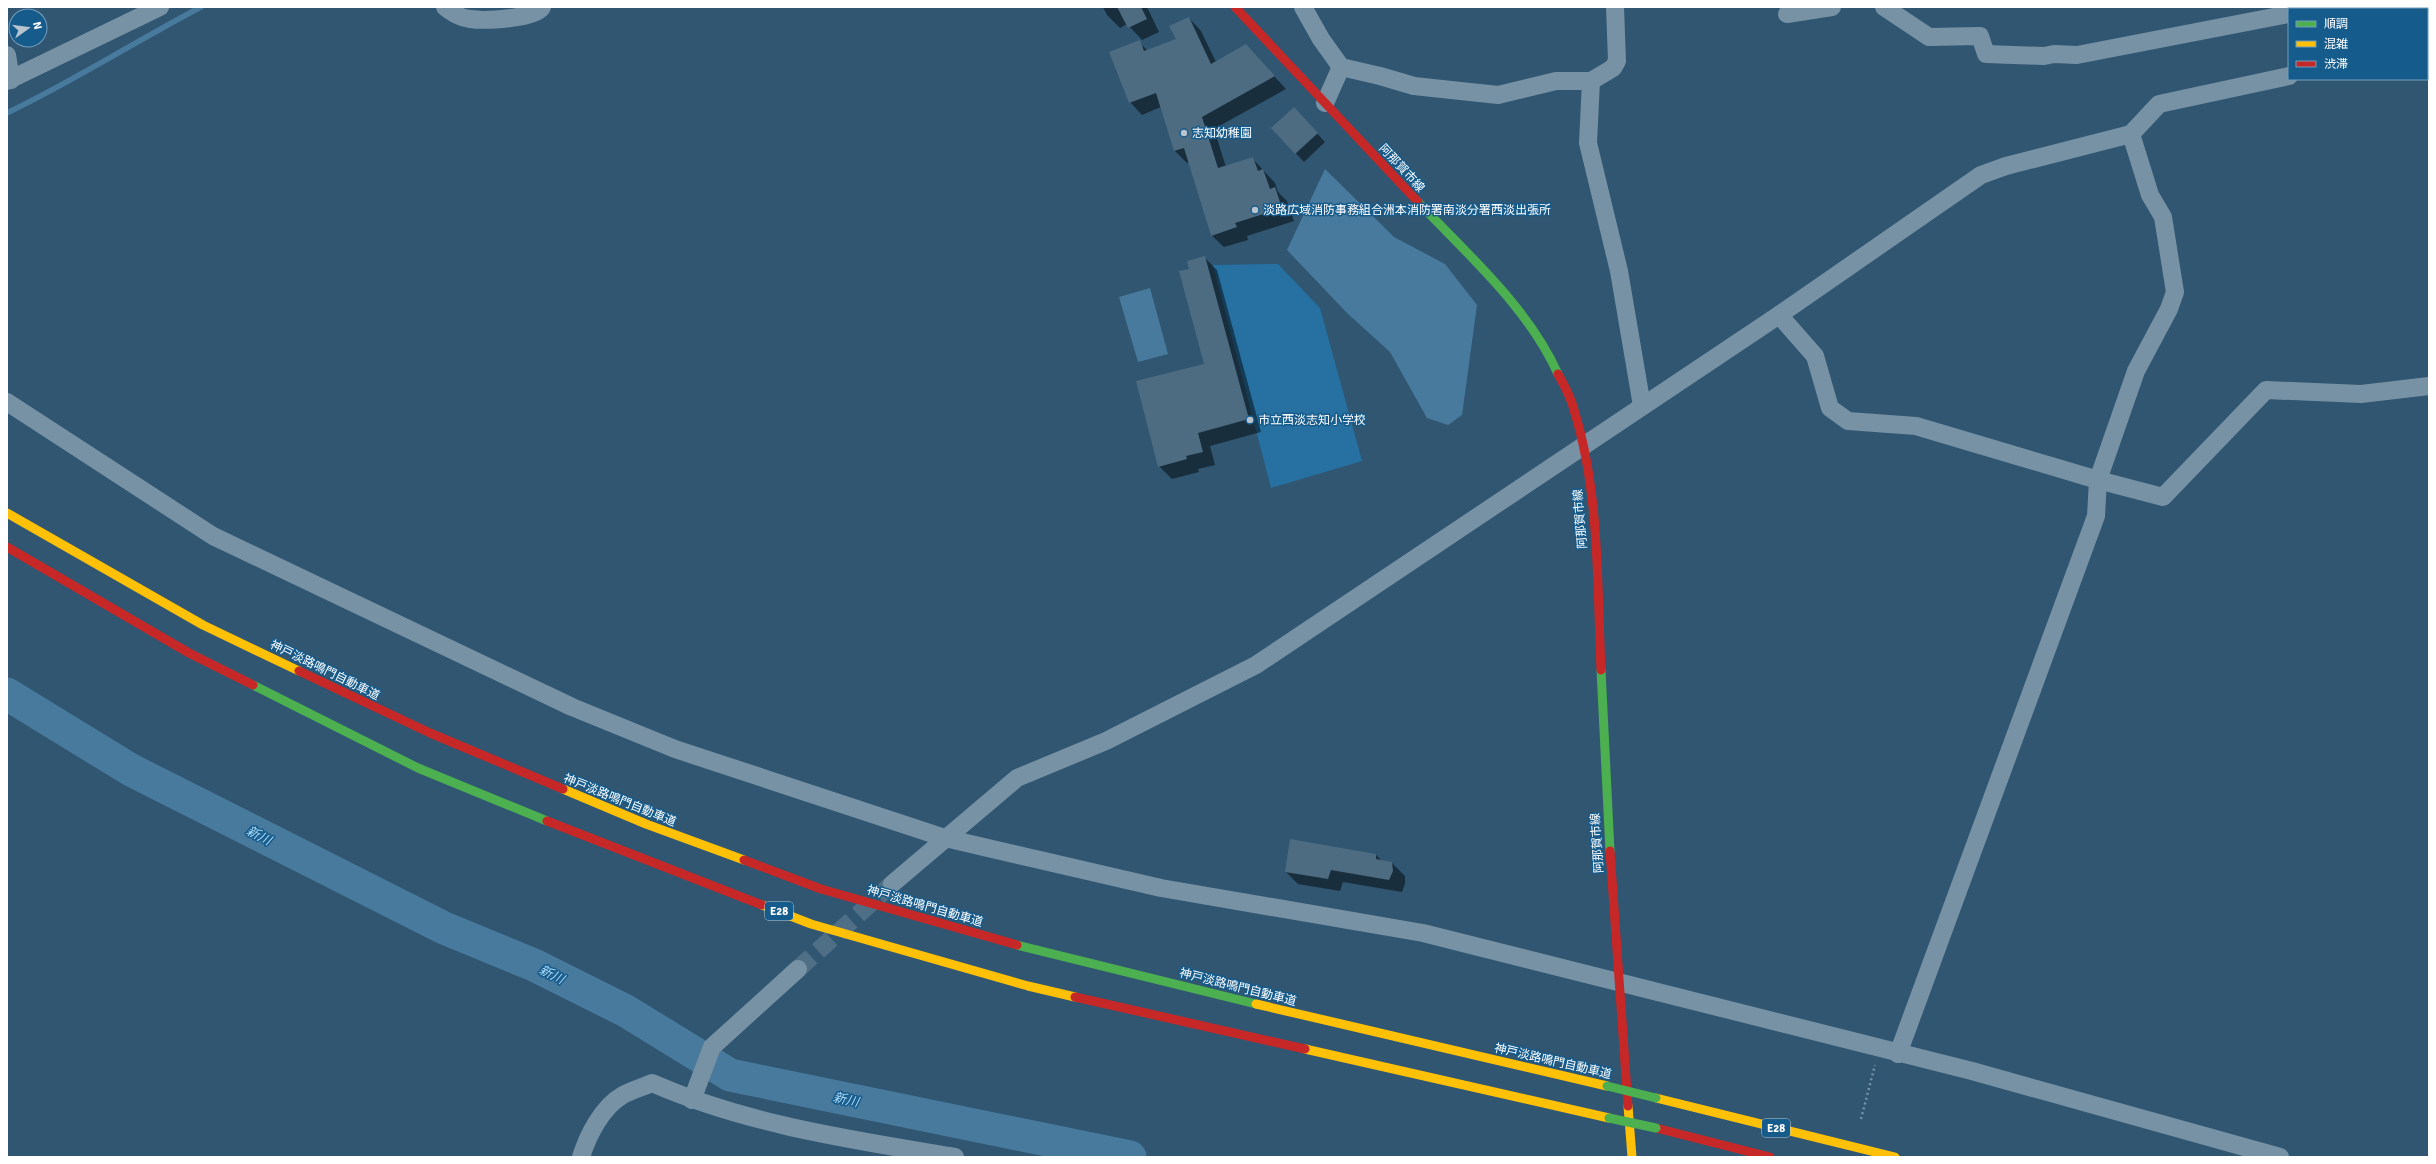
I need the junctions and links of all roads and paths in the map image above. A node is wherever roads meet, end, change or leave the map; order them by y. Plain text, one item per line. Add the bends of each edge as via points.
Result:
1 (160, 7) edge
2 (445, 7) edge
3 (542, 7) edge
4 (1235, 7) edge
5 (1303, 7) edge
6 (1615, 7) edge
7 (1832, 7) edge
8 (1882, 7) edge
9 (1787, 14) dead end
10 (2288, 14) edge
11 (7, 55) edge
12 (1341, 67) junction
13 (2288, 76) edge
14 (9, 80) edge
15 (1591, 81) junction
16 (1325, 103) junction
17 (2130, 134) junction
18 (1779, 315) junction
19 (2429, 386) edge
20 (7, 402) edge
21 (1642, 406) junction
22 (1584, 445) junction
23 (2098, 480) junction
24 (7, 513) edge
25 (7, 546) edge
26 (945, 838) junction
27 (892, 884) tunnel mouth
28 (798, 969) tunnel mouth
29 (1620, 983) junction
30 (1879, 1048) junction
31 (1898, 1054) junction
32 (692, 1100) junction
33 (1862, 1119) dead end
34 (581, 1157) edge
35 (956, 1157) edge
36 (1632, 1157) edge
37 (1770, 1157) edge
38 (1895, 1157) edge
39 (2280, 1157) edge

1 - 14 street
2 - 3 street via 456,15 471,19 521,17 533,14
4 - 16 main road, 阿那賀市線
5 - 12 street
6 - 15 street via 1617,61 1613,68
7 - 9 street
8 - 10 street via 1929,37 1980,36 1986,54 2044,56 2077,55 2115,49
11 - 14 street
12 - 15 street via 1414,86 1498,95 1556,81
12 - 16 street
13 - 17 street via 2159,104
15 - 21 street via 1588,143 1619,271
16 - 22 main road, 阿那賀市線 via 1513,303 1548,352 1574,408
17 - 18 street via 2006,166 1981,175
17 - 23 street via 2150,195 2163,217 2175,292 2169,309 2136,371
18 - 21 street
18 - 23 street via 1815,356 1830,408 1848,421 1916,426
19 - 23 street via 2361,394 2266,390 2163,497
20 - 26 street via 213,536 572,707 675,749
21 - 22 street
22 - 26 street via 1256,665 1106,741 1017,778
22 - 29 main road, 阿那賀市線 via 1594,530 1607,809
23 - 31 street via 2096,516
24 - 38 main road, 神戸淡路鳴門自動車道 / E28, bridge via 202,625 430,733 646,824 820,889 1035,950
25 - 37 main road, E28, bridge via 190,654 418,768 634,857 812,924 1028,986 1656,1128
26 - 27 street
26 - 29 street via 1161,888 1423,933
28 - 32 street via 712,1047
29 - 30 street
29 - 36 main road, 阿那賀市線
30 - 31 street
30 - 33 path
31 - 39 street via 1972,1071
32 - 34 street via 652,1083 622,1096 600,1118
32 - 35 street via 814,1133

